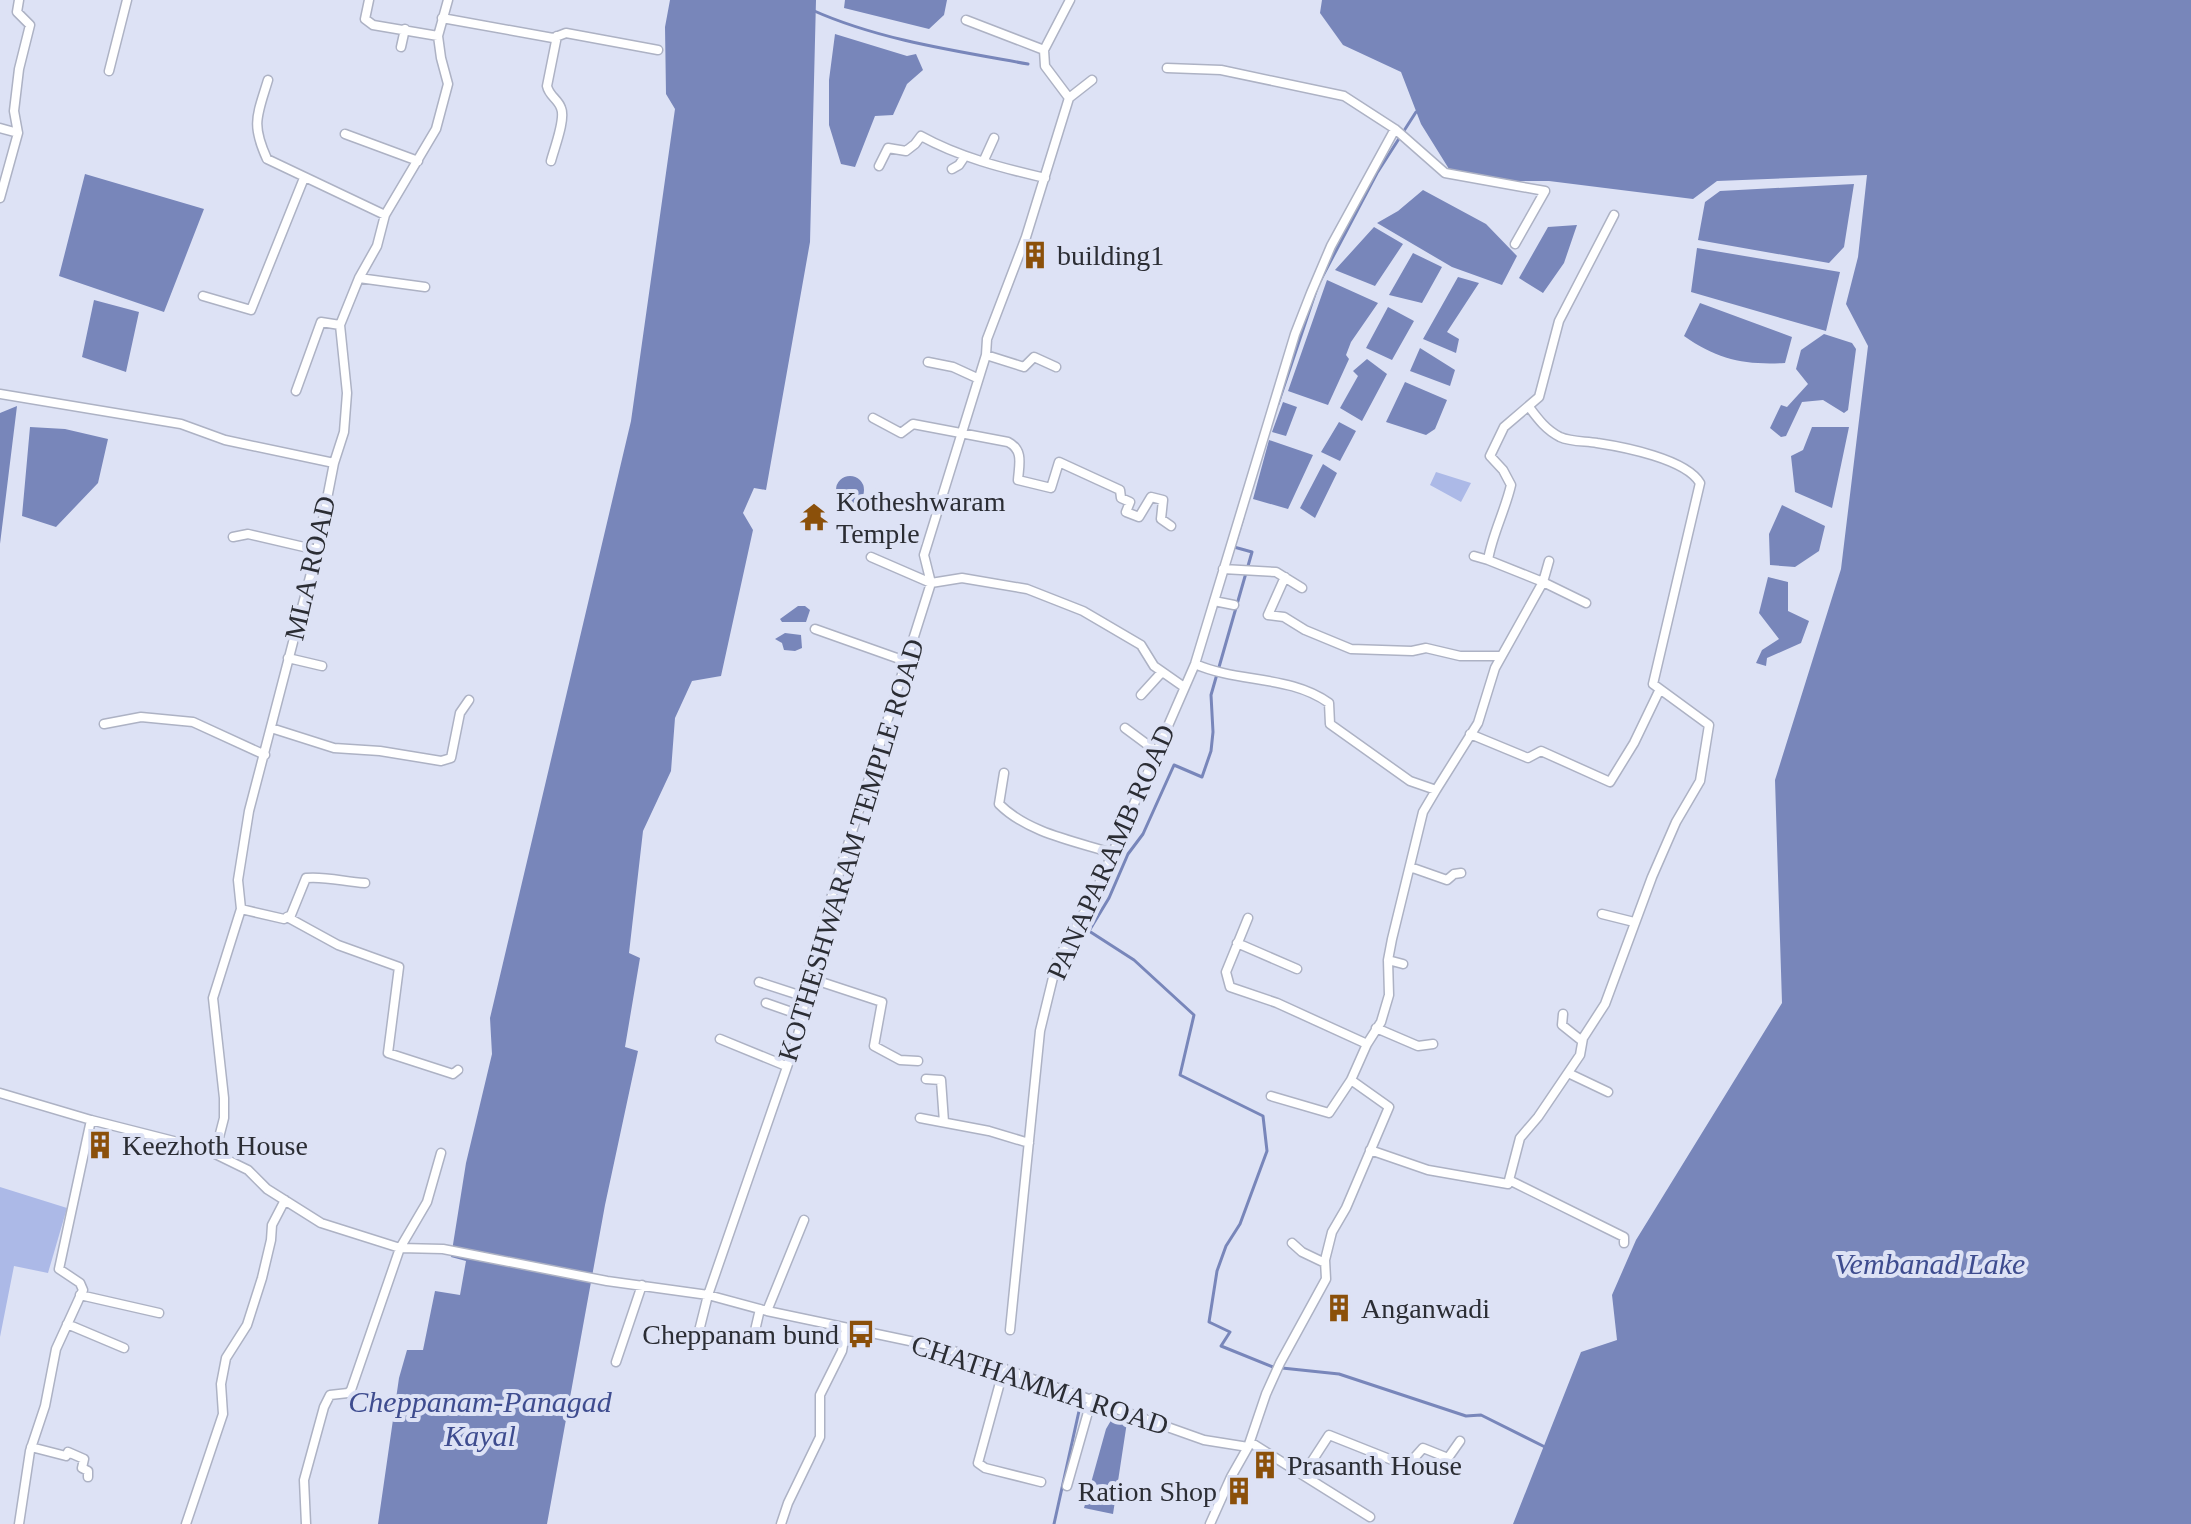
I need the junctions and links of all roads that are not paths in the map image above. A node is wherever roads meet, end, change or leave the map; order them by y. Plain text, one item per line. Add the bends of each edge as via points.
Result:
1 (19, 0) edge
2 (127, 0) edge
3 (369, 0) edge
4 (448, 0) edge
5 (1070, 0) edge
6 (442, 18) junction
7 (966, 20) dead end
8 (405, 29) junction
9 (438, 36) junction
10 (557, 36) junction
11 (401, 47) dead end
12 (658, 50) dead end
13 (1044, 50) junction
14 (1167, 68) dead end
15 (109, 71) dead end
16 (268, 80) dead end
17 (1092, 80) dead end
18 (1069, 98) junction
19 (0, 128) edge
20 (1395, 129) junction
21 (18, 133) junction
22 (345, 134) dead end
23 (994, 138) dead end
24 (965, 156) junction
25 (984, 160) junction
26 (418, 161) junction
27 (551, 161) dead end
28 (879, 166) dead end
29 (952, 169) dead end
30 (304, 178) junction
31 (1045, 178) junction
32 (0, 198) edge
33 (385, 215) junction
34 (1614, 215) dead end
35 (1515, 244) dead end
36 (359, 278) junction
37 (425, 287) dead end
38 (203, 296) dead end
39 (340, 325) junction
40 (986, 355) junction
41 (928, 362) dead end
42 (1056, 367) dead end
43 (977, 378) junction
44 (296, 391) dead end
45 (0, 394) edge
46 (1529, 407) junction
47 (873, 418) dead end
48 (961, 433) junction
49 (334, 463) junction
50 (1171, 526) dead end
51 (233, 537) dead end
52 (317, 550) junction
53 (1474, 556) dead end
54 (871, 557) dead end
55 (1488, 560) junction
56 (1549, 561) dead end
57 (1223, 569) junction
58 (1285, 577) junction
59 (1543, 582) junction
60 (931, 583) junction
61 (1302, 588) dead end
62 (1214, 601) junction
63 (1586, 603) dead end
64 (1234, 605) dead end
65 (815, 629) dead end
66 (1501, 656) junction
67 (288, 658) junction
68 (908, 662) junction
69 (1195, 664) junction
70 (322, 666) dead end
71 (1161, 673) junction
72 (1184, 687) junction
73 (1660, 689) junction
74 (1141, 695) dead end
75 (469, 700) dead end
76 (104, 724) dead end
77 (271, 728) junction
78 (1125, 728) dead end
79 (1470, 734) junction
80 (1156, 751) junction
81 (265, 755) junction
82 (1004, 773) dead end
83 (1436, 790) junction
84 (1112, 853) junction
85 (1410, 867) junction
86 (1461, 873) dead end
87 (365, 883) dead end
88 (241, 909) junction
89 (1602, 914) dead end
90 (287, 917) junction
91 (1248, 918) dead end
92 (1634, 922) junction
93 (1237, 943) junction
94 (1388, 960) junction
95 (1403, 964) dead end
96 (1297, 969) dead end
97 (806, 977) junction
98 (759, 982) dead end
99 (805, 997) junction
100 (766, 1003) dead end
101 (1563, 1014) dead end
102 (803, 1016) junction
103 (1376, 1028) junction
104 (720, 1039) dead end
105 (1582, 1041) junction
106 (1367, 1044) junction
107 (1433, 1044) dead end
108 (918, 1061) dead end
109 (786, 1066) junction
110 (458, 1070) dead end
111 (1568, 1073) junction
112 (926, 1079) dead end
113 (1351, 1080) junction
114 (1608, 1092) dead end
115 (0, 1093) edge
116 (1271, 1096) dead end
117 (920, 1118) dead end
118 (91, 1120) junction
119 (944, 1122) junction
120 (1029, 1143) junction
121 (1370, 1150) junction
122 (215, 1153) junction
123 (441, 1153) dead end
124 (1509, 1180) junction
125 (285, 1200) junction
126 (804, 1220) dead end
127 (1292, 1243) dead end
128 (1624, 1243) dead end
129 (400, 1248) junction
130 (1325, 1263) junction
131 (642, 1285) junction
132 (80, 1295) junction
133 (708, 1295) junction
134 (763, 1310) junction
135 (159, 1313) dead end
136 (67, 1324) junction
137 (846, 1328) junction
138 (1010, 1330) dead end
139 (754, 1335) dead end
140 (696, 1343) dead end
141 (124, 1348) dead end
142 (616, 1362) dead end
143 (1004, 1368) junction
144 (1092, 1398) junction
145 (1460, 1441) dead end
146 (1249, 1445) junction
147 (31, 1447) junction
148 (1303, 1475) junction
149 (88, 1477) dead end
150 (1041, 1482) dead end
151 (1067, 1486) dead end
152 (1370, 1517) dead end
153 (19, 1524) edge
154 (186, 1524) edge
155 (306, 1524) edge
156 (781, 1524) edge
157 (1210, 1524) edge

1 - 21 street via 17,12 30,25 14,111
2 - 15 street
3 - 8 street via 368,22
4 - 6 street, MLA ROAD
5 - 13 street
6 - 9 street, MLA ROAD
6 - 10 street
7 - 13 street
8 - 9 street
8 - 11 street
9 - 26 street, MLA ROAD via 448,84 436,129
10 - 12 street via 566,33
10 - 27 street via 547,86 563,115
13 - 18 street via 1045,66
14 - 20 street via 1221,70 1344,96
16 - 30 street via 256,135 267,159
17 - 18 street
18 - 31 street, KOTHESHWARAM TEMPLE ROAD
19 - 21 street
20 - 35 street via 1445,173 1545,191
20 - 57 street, PANAPARAMB ROAD via 1311,293
21 - 32 street
22 - 26 street
23 - 25 street
24 - 25 street
24 - 28 street via 921,136 906,151 888,148
24 - 29 street
25 - 31 street
26 - 33 street, MLA ROAD
30 - 33 street
30 - 38 street via 251,310
31 - 40 street, KOTHESHWARAM TEMPLE ROAD via 987,339
33 - 36 street, MLA ROAD via 377,246
34 - 46 street via 1559,321 1539,397
36 - 37 street
36 - 39 street, MLA ROAD
39 - 44 street via 321,322
39 - 49 street, MLA ROAD via 347,393 344,432
40 - 42 street via 1024,367 1034,357
40 - 43 street, KOTHESHWARAM TEMPLE ROAD
41 - 43 street
43 - 48 street, KOTHESHWARAM TEMPLE ROAD
45 - 49 street via 181,424 225,440
46 - 55 street via 1504,427 1490,456 1511,485
46 - 73 street via 1542,425 1563,439 1664,459 1700,483 1653,684
47 - 48 street via 901,433 913,424
48 - 50 street via 1016,446 1018,480 1051,488 1059,462 1120,490 1121,498 1130,502 1126,512 1139,517 1151,497 1163,500 1161,519
48 - 60 street, KOTHESHWARAM TEMPLE ROAD via 924,555
49 - 52 street, MLA ROAD
51 - 52 street via 248,534
52 - 67 street, MLA ROAD
53 - 55 street
54 - 60 street
55 - 59 street
56 - 59 street
57 - 58 street
57 - 62 street, PANAPARAMB ROAD
58 - 61 street
58 - 66 street via 1268,615 1284,617 1351,649 1426,648 1460,656
59 - 63 street
59 - 66 street
60 - 68 street, KOTHESHWARAM TEMPLE ROAD
60 - 71 street via 962,578 1027,589 1083,611 1141,645
62 - 64 street
62 - 69 street, PANAPARAMB ROAD
65 - 68 street
66 - 79 street
67 - 70 street
67 - 77 street, MLA ROAD
68 - 97 street, KOTHESHWARAM TEMPLE ROAD
69 - 72 street, PANAPARAMB ROAD
69 - 83 street via 1217,674 1318,695 1329,703 1330,724 1410,781
71 - 72 street
71 - 74 street
72 - 80 street, PANAPARAMB ROAD
73 - 79 street via 1610,782 1541,751 1528,758
73 - 92 street via 1709,725 1700,781 1676,822
75 - 77 street via 460,713 451,758 441,761 334,748
76 - 81 street via 141,717 193,722
77 - 81 street, MLA ROAD
78 - 80 street
79 - 83 street
80 - 84 street, PANAPARAMB ROAD
81 - 88 street, MLA ROAD via 238,880
82 - 84 street via 999,804 1010,815
83 - 85 street via 1423,812
84 - 120 street, PANAPARAMB ROAD via 1057,961 1040,1031
85 - 86 street via 1447,880
85 - 94 street
87 - 90 street via 306,878
88 - 90 street
88 - 122 street, MLA ROAD via 213,998 224,1108
89 - 92 street
90 - 110 street via 328,941 399,967 388,1053 453,1074
91 - 93 street
92 - 105 street via 1605,1004
93 - 96 street
93 - 106 street via 1226,972 1230,987
94 - 95 street
94 - 103 street via 1389,995
97 - 99 street, KOTHESHWARAM TEMPLE ROAD
97 - 108 street via 882,1002 874,1046 900,1060
98 - 99 street
99 - 102 street, KOTHESHWARAM TEMPLE ROAD
100 - 102 street
101 - 105 street via 1562,1025
102 - 109 street, KOTHESHWARAM TEMPLE ROAD
103 - 106 street
103 - 107 street via 1418,1046
104 - 109 street
105 - 111 street
106 - 113 street
109 - 133 street, KOTHESHWARAM TEMPLE ROAD
111 - 114 street
111 - 124 street via 1520,1138
112 - 119 street via 941,1080
113 - 116 street via 1329,1113
113 - 121 street via 1389,1107
115 - 118 street, CHATHAMMA ROAD
117 - 119 street
118 - 122 street, CHATHAMMA ROAD
118 - 132 street via 59,1269 80,1283
119 - 120 street
120 - 138 street, PANAPARAMB ROAD
121 - 124 street via 1428,1170 1508,1184
121 - 130 street via 1332,1232
122 - 125 street, CHATHAMMA ROAD via 248,1170
123 - 129 street via 427,1202
124 - 128 street via 1624,1237
125 - 129 street, CHATHAMMA ROAD via 321,1223
125 - 154 street via 272,1225 247,1325 226,1358 223,1414
126 - 134 street
127 - 130 street
129 - 131 street, CHATHAMMA ROAD via 443,1249
129 - 155 street via 351,1390 330,1395 324,1407 304,1480
130 - 146 street via 1326,1279 1280,1363
131 - 133 street, CHATHAMMA ROAD
131 - 142 street
132 - 135 street
132 - 136 street
133 - 134 street, CHATHAMMA ROAD
133 - 140 street, KOTHESHWARAM TEMPLE ROAD
134 - 137 street, CHATHAMMA ROAD
134 - 139 street
136 - 141 street
136 - 147 street
137 - 143 street, CHATHAMMA ROAD via 948,1349
137 - 156 street via 842,1351 820,1395 820,1437
143 - 144 street, CHATHAMMA ROAD
143 - 150 street via 978,1463
144 - 146 street, CHATHAMMA ROAD via 1204,1440
144 - 151 street
145 - 148 street via 1448,1458 1423,1448 1407,1466 1329,1435
146 - 148 street
146 - 157 street
147 - 149 street via 84,1459
147 - 153 street
148 - 152 street

